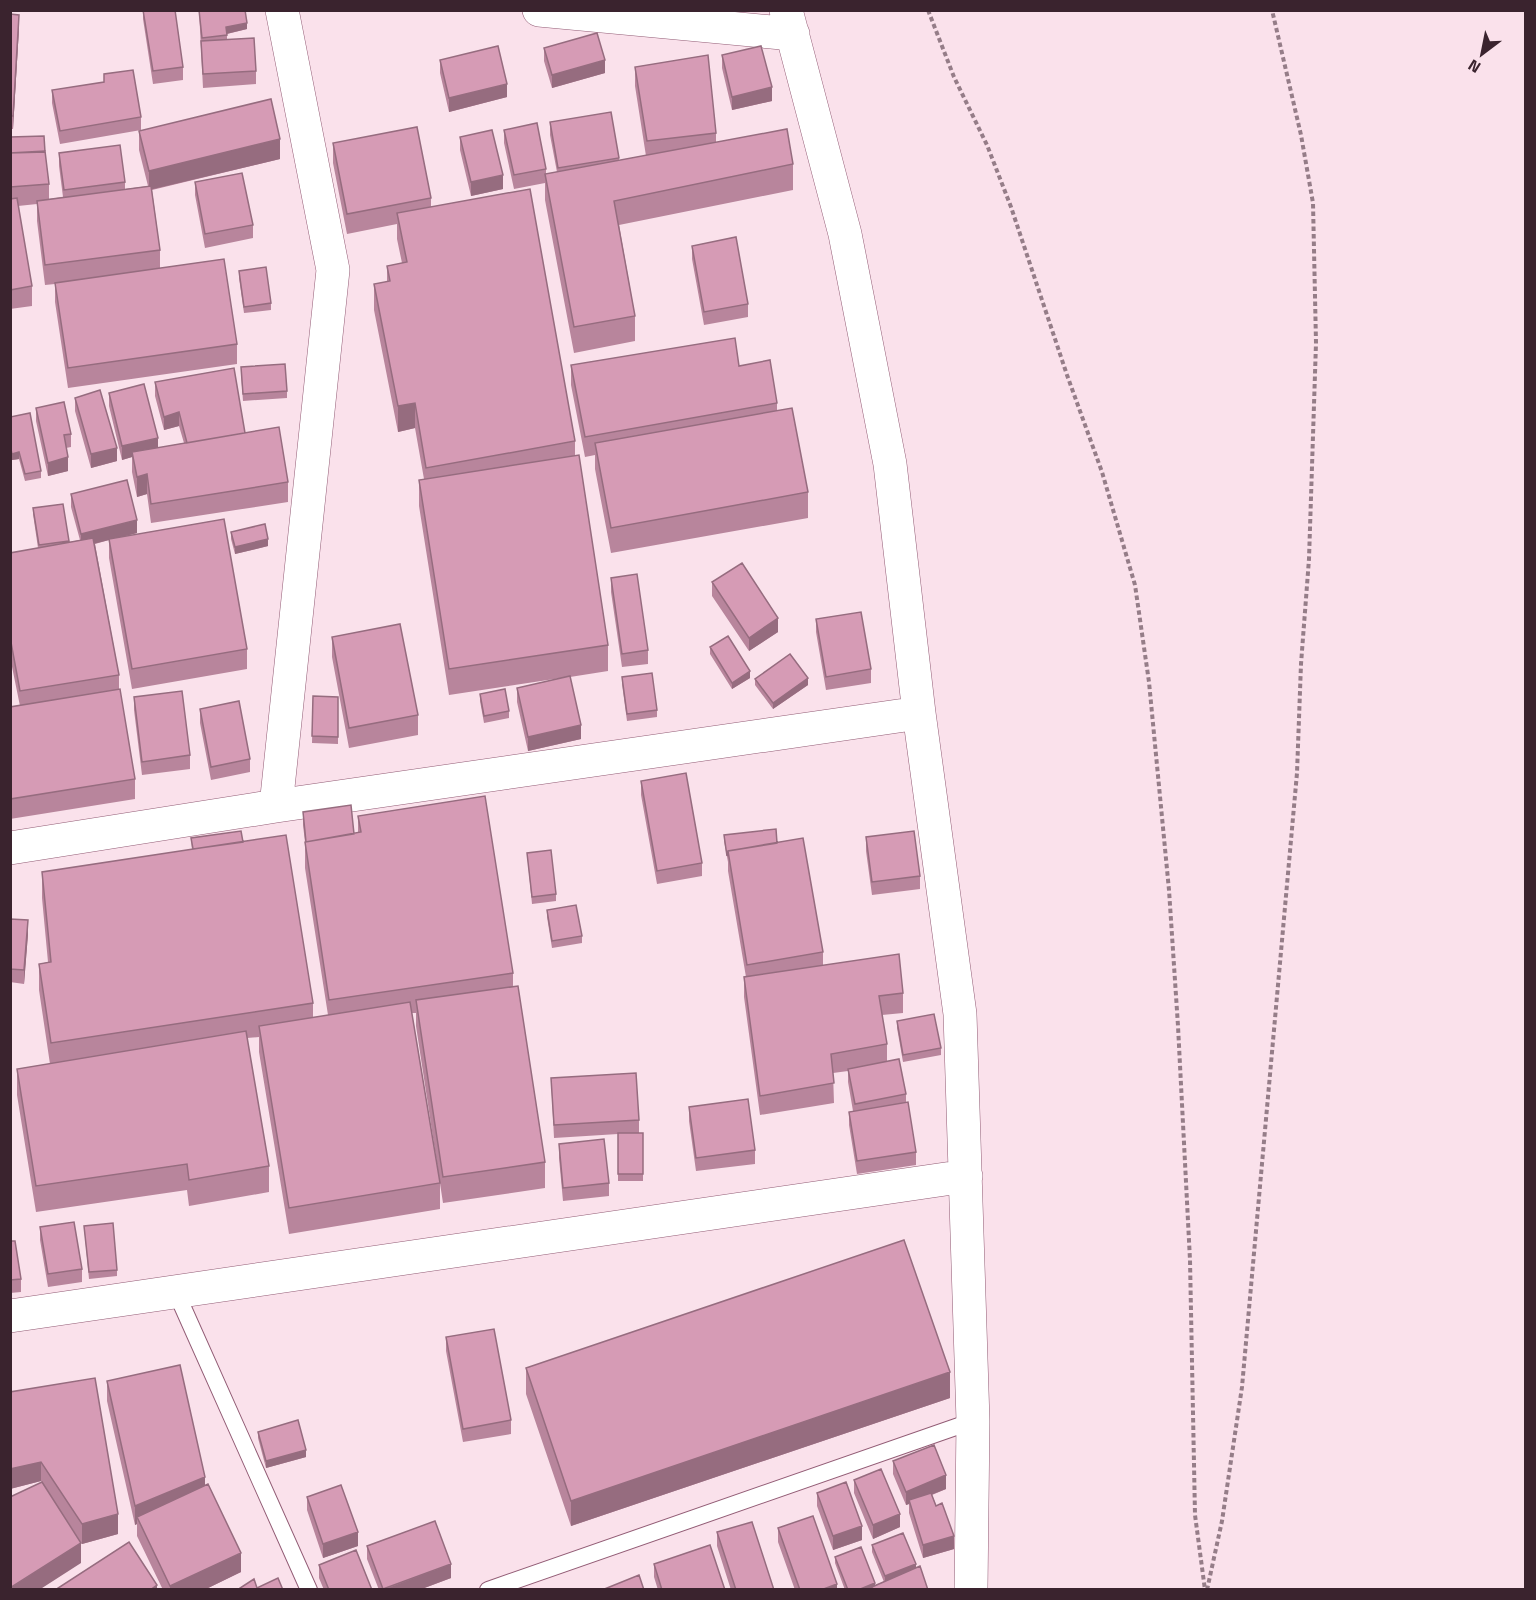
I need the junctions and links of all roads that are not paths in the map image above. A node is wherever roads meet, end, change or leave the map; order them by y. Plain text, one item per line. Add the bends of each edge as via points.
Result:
1 (282, 10) edge
2 (539, 10) edge
3 (790, 22) edge
4 (919, 713) junction
5 (276, 806) junction
6 (10, 848) edge
7 (966, 1176) junction
8 (176, 1292) junction
9 (10, 1316) edge
10 (973, 1421) junction
11 (309, 1590) edge
12 (488, 1590) edge
13 (971, 1590) edge

1 - 5 street via 333,270
2 - 3 street
3 - 4 street via 844,234 890,464
4 - 5 street
4 - 7 street via 960,1014
5 - 6 street
7 - 8 street
7 - 10 street
8 - 9 street
8 - 11 lane
10 - 12 lane
10 - 13 street

